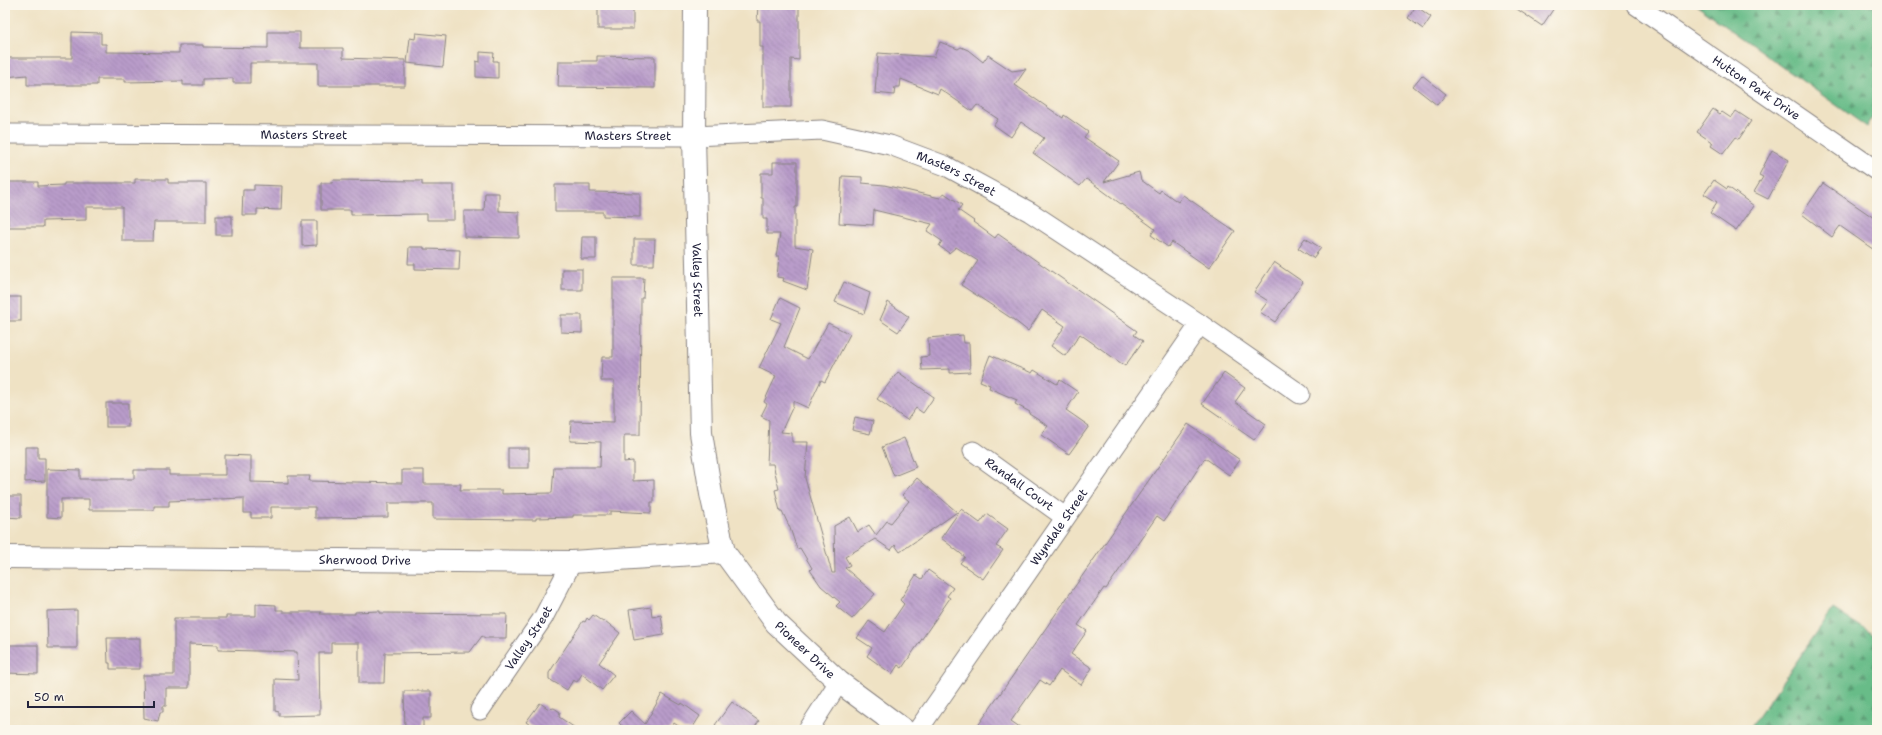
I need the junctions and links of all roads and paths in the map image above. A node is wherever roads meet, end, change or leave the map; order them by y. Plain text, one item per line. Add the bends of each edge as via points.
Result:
1 (695, 5) edge
2 (1636, 5) edge
3 (5, 134) edge
4 (694, 136) junction
5 (1877, 171) edge
6 (1200, 324) junction
7 (1300, 394) dead end
8 (972, 451) dead end
9 (1065, 517) junction
10 (724, 552) junction
11 (5, 557) edge
12 (572, 562) junction
13 (839, 682) junction
14 (480, 710) dead end
15 (808, 730) edge
16 (904, 730) edge
17 (918, 730) edge

1 - 4 street, Valley Street
2 - 5 street, Hutton Park Drive
3 - 4 street, Masters Street
4 - 6 street, Masters Street via 822,130 890,145 946,166 1030,212
4 - 10 street, Valley Street via 701,433
6 - 7 street, Masters Street
6 - 9 street, Wyndale Street
8 - 9 street, Randall Court
9 - 17 street, Wyndale Street
10 - 12 street, Sherwood Drive
10 - 13 street, Pioneer Drive via 776,623
11 - 12 street, Sherwood Drive
12 - 14 street, Valley Street via 543,618
13 - 15 street
13 - 16 street, Pioneer Drive

